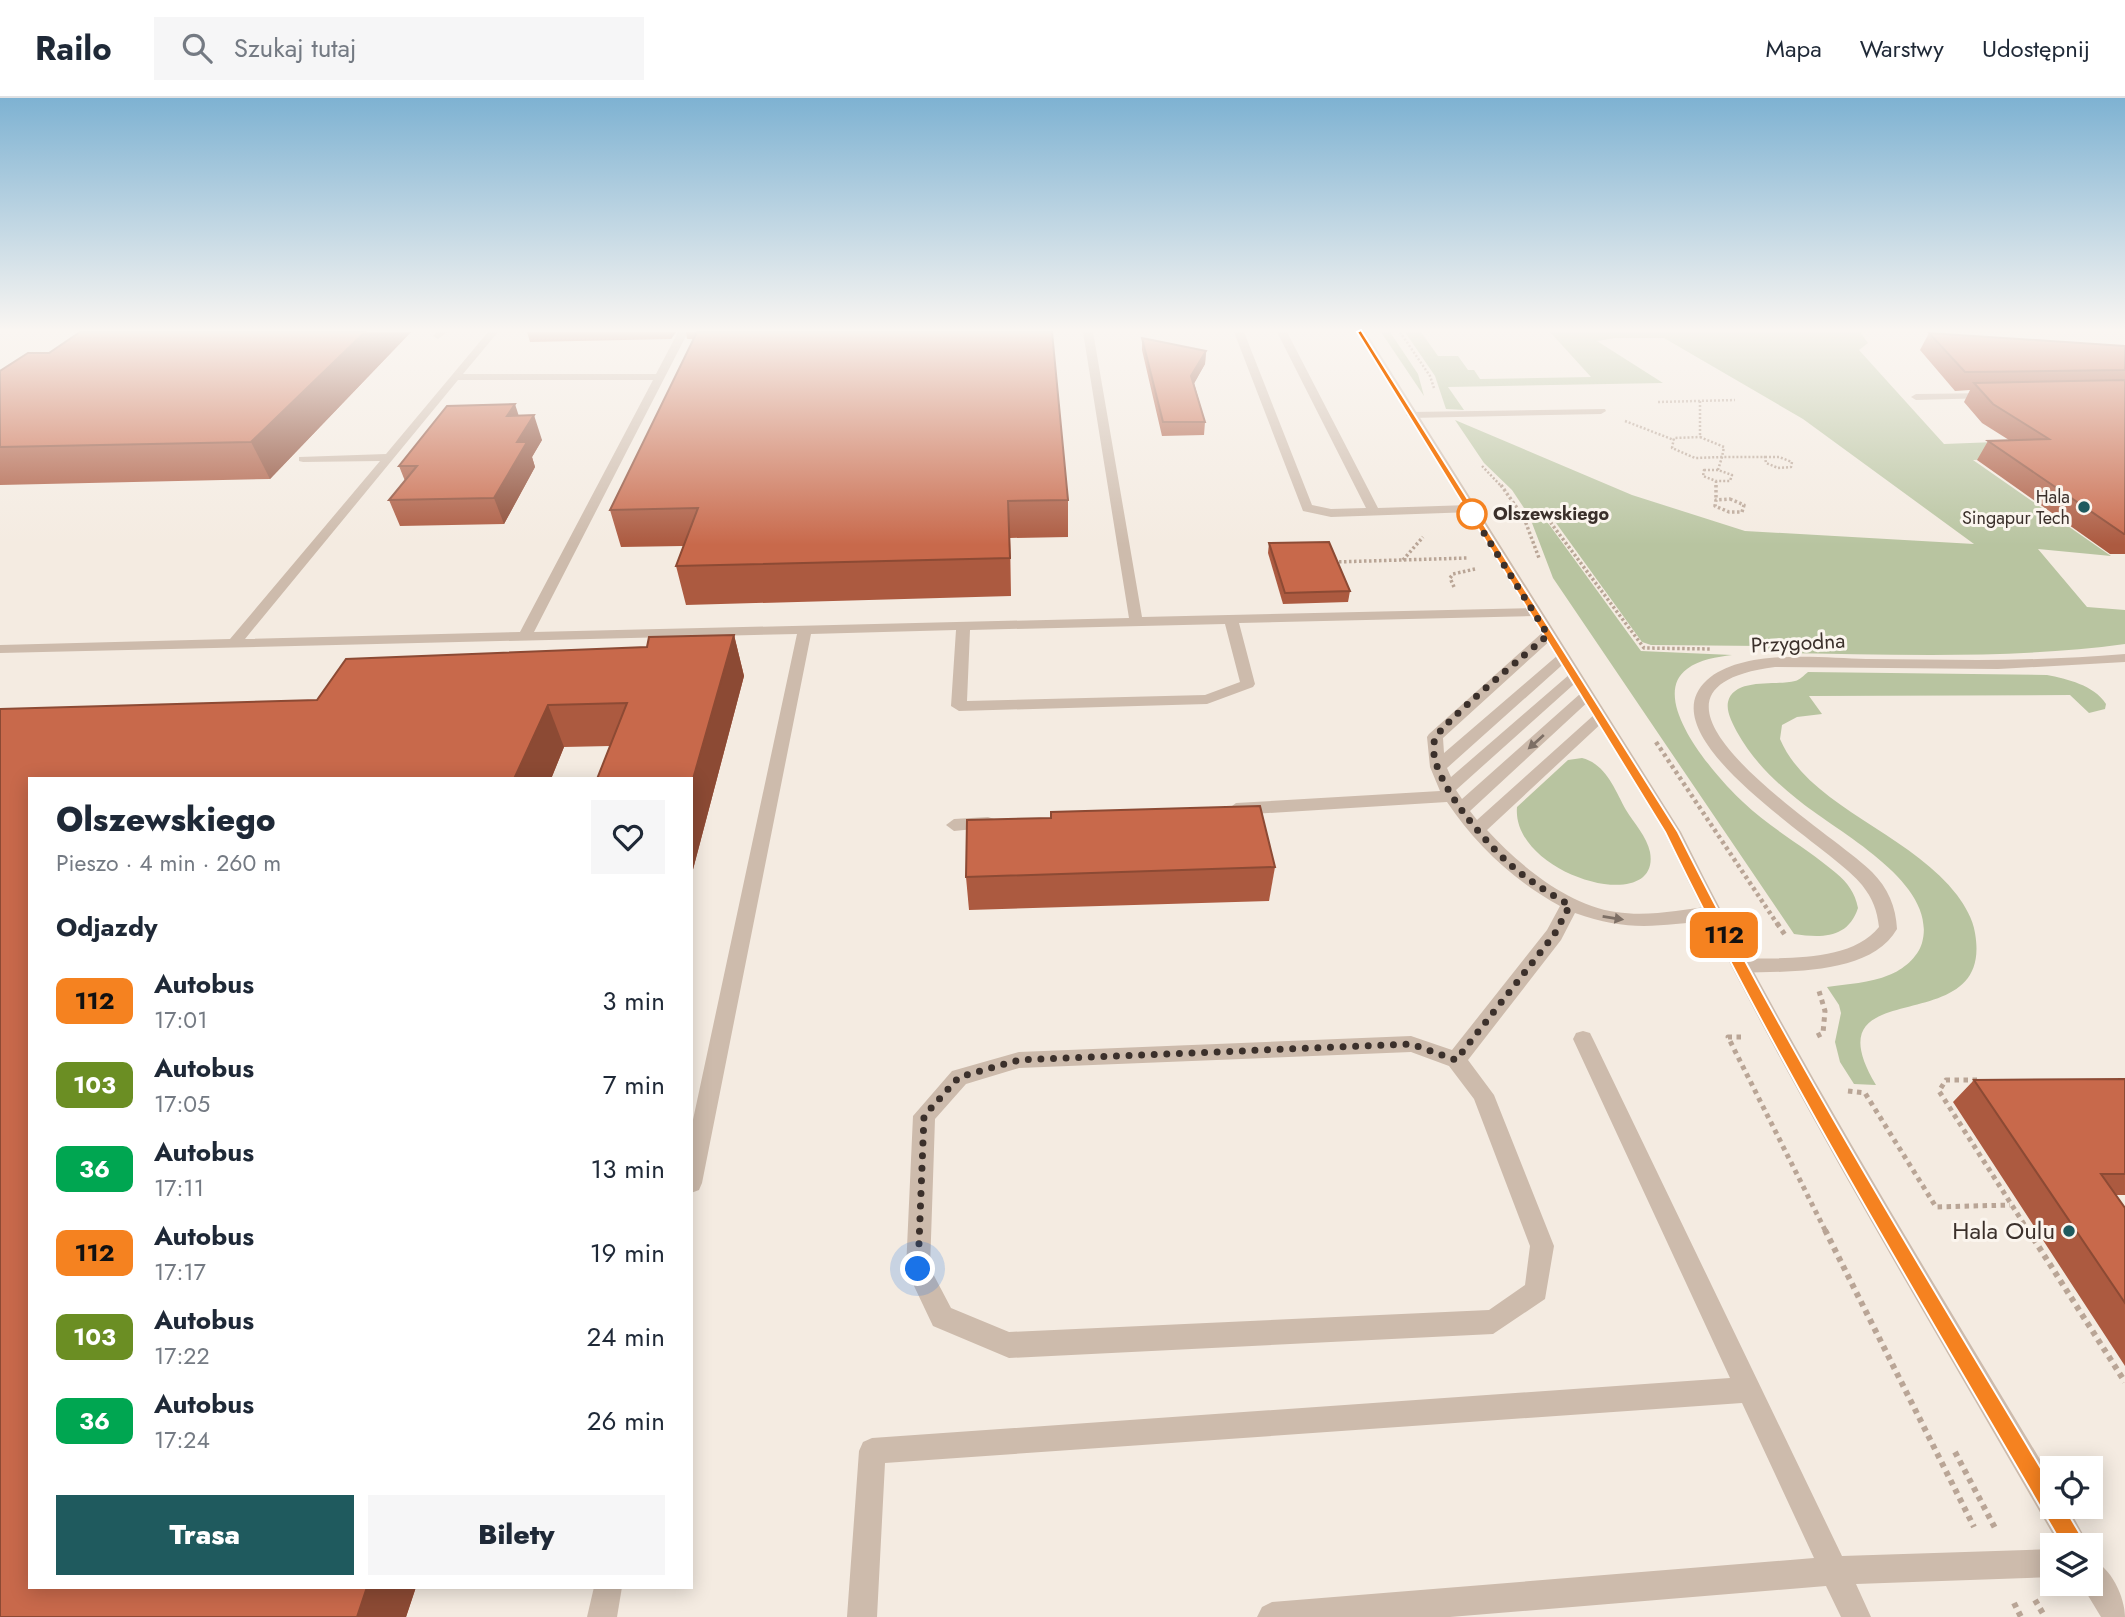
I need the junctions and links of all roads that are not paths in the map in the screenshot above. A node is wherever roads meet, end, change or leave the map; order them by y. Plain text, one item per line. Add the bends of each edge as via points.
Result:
1 (434, 403) edge
2 (646, 403) edge
3 (1100, 403) edge
4 (1266, 403) edge
5 (1318, 403) edge
6 (1405, 403) edge
7 (1601, 411) road end
8 (1412, 415) junction
9 (389, 457) junction
10 (303, 458) dead end
11 (1469, 509) junction
12 (1374, 512) junction
13 (1534, 612) junction
14 (1231, 619) junction
15 (1136, 621) junction
16 (963, 625) junction
17 (804, 629) junction
18 (1548, 635) junction
19 (525, 636) junction
20 (234, 643) junction
21 (0, 649) edge
22 (1563, 658) junction
23 (2125, 658) edge
24 (1575, 677) junction
25 (1587, 696) junction
26 (1600, 717) junction
27 (1438, 766) junction
28 (1454, 798) junction
29 (1215, 810) edge
30 (1009, 822) edge
31 (954, 825) dead end
32 (1476, 830) junction
33 (1570, 905) junction
34 (1712, 913) junction
35 (1742, 966) junction
36 (1583, 1039) dead end
37 (1456, 1060) junction
38 (693, 1173) edge
39 (1750, 1390) junction
40 (2068, 1533) edge
41 (2040, 1563) edge
42 (1833, 1571) junction
43 (608, 1589) edge
44 (2103, 1593) edge
45 (602, 1617) edge
46 (862, 1617) edge
47 (1272, 1617) edge
48 (1856, 1617) edge
49 (2118, 1617) edge

1 - 9 street
2 - 19 street
3 - 15 street
4 - 12 street via 1307,508 1331,513
5 - 12 street
6 - 8 street
7 - 8 street
8 - 11 street
9 - 10 street
9 - 20 street
11 - 12 street
11 - 13 street
13 - 14 street
13 - 18 street
14 - 15 street
14 - 16 street via 1248,684 1207,699 959,706
15 - 16 street
16 - 17 street
17 - 19 street
17 - 38 street
18 - 22 street
18 - 27 street via 1435,737
19 - 20 street
20 - 21 street
22 - 24 street
22 - 27 street
23 - 35 street, Przygodna via 2027,664 1766,665 1742,668 1712,683 1703,692 1703,719 1729,761 1751,785 1867,878 1888,906 1891,923 1879,941 1849,958
24 - 25 street
24 - 28 street
25 - 26 street
25 -> 28 street
26 - 32 street
26 - 34 street via 1672,832
27 - 28 street
28 - 29 street
28 - 32 street
30 - 31 street
32 - 33 street via 1525,877
33 -> 34 street via 1617,919
33 - 37 street via 1554,935
34 - 35 street
35 - 40 street via 1864,1187
36 - 39 street
37 - 37 street via 1411,1044 1019,1060 959,1077 924,1116 918,1269 943,1317 1009,1345 1493,1322 1536,1292 1542,1246 1483,1095
39 - 42 street
39 - 46 street via 872,1451
41 - 42 street
42 - 47 street
42 - 48 street
43 - 45 street
44 - 49 street

